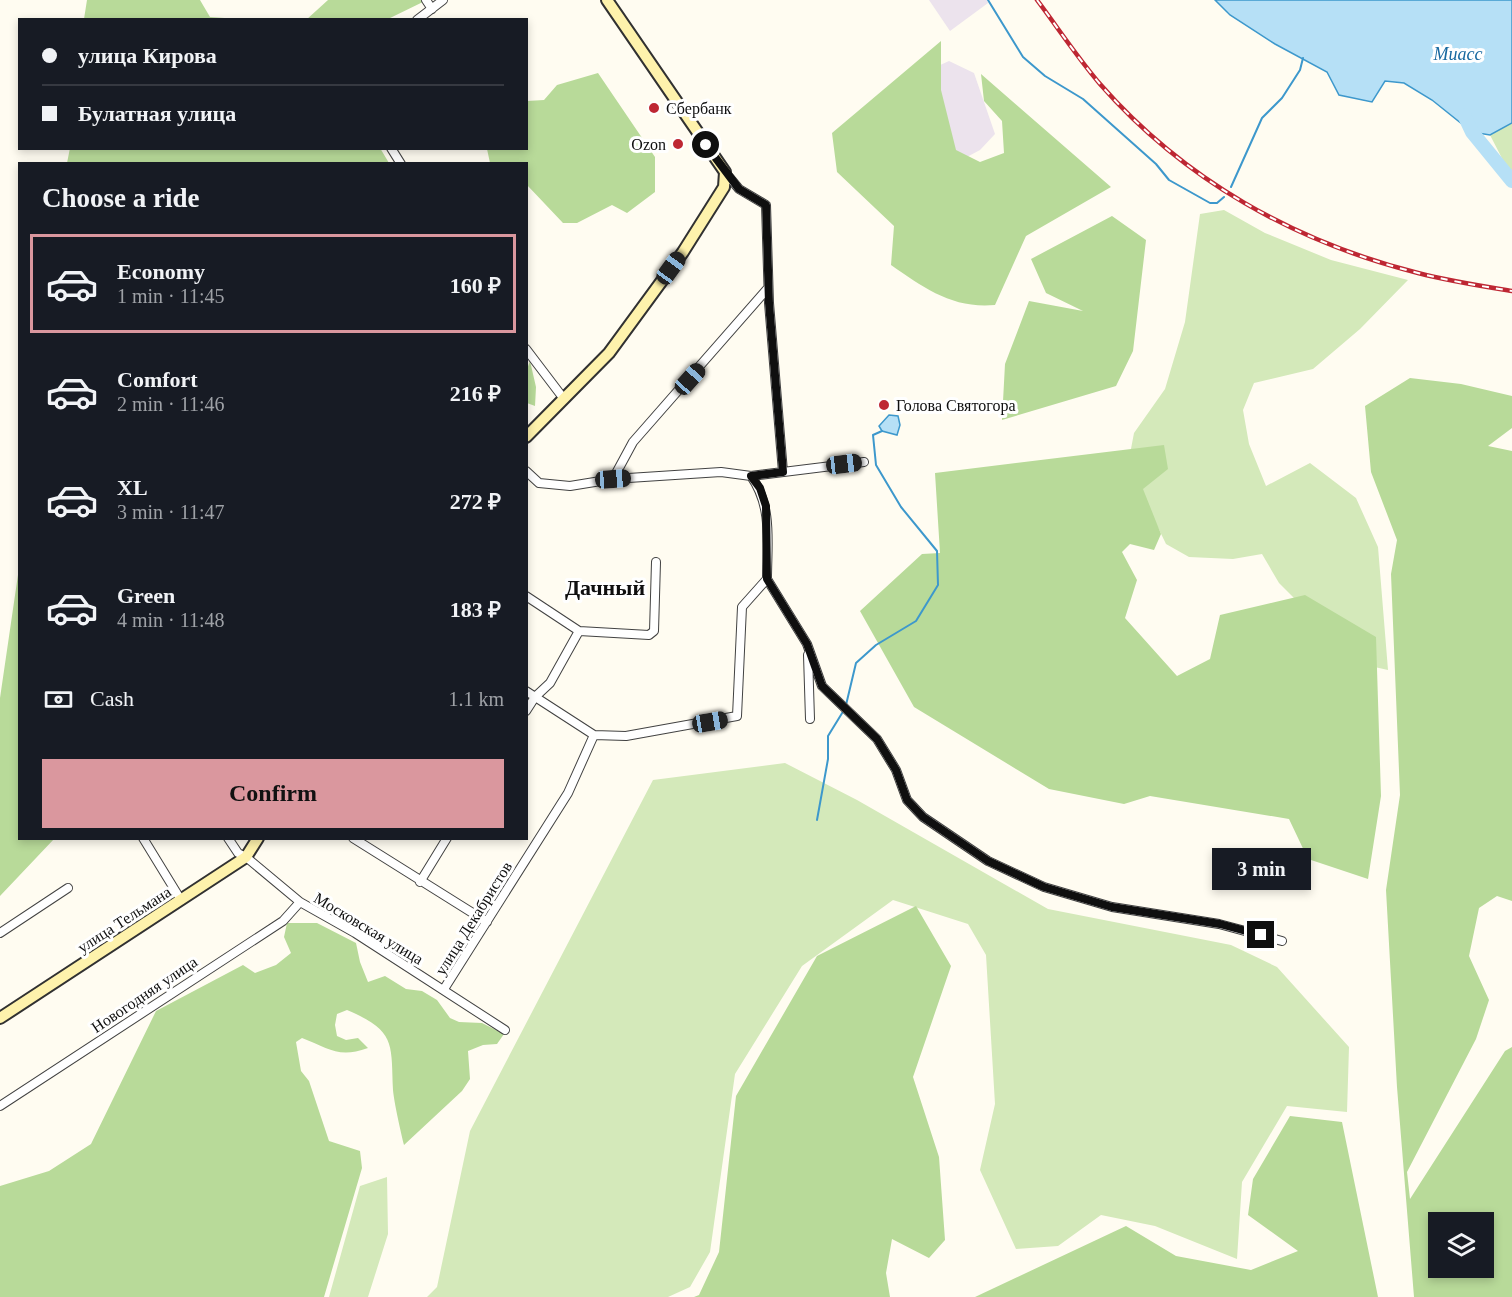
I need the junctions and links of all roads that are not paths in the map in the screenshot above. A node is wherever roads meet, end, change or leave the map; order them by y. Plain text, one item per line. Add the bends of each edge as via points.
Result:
1 (426, 0) edge
2 (443, 0) edge
3 (608, 0) edge
4 (432, 9) junction
5 (420, 18) edge
6 (725, 172) junction
7 (768, 288) junction
8 (528, 352) edge
9 (564, 399) junction
10 (528, 435) edge
11 (864, 462) dead end
12 (783, 472) junction
13 (528, 473) edge
14 (751, 476) junction
15 (613, 479) junction
16 (656, 562) dead end
17 (767, 579) junction
18 (528, 597) edge
19 (579, 631) junction
20 (807, 644) junction
21 (528, 693) edge
22 (535, 697) junction
23 (528, 708) edge
24 (810, 719) dead end
25 (594, 735) junction
26 (144, 840) edge
27 (229, 840) edge
28 (257, 840) edge
29 (355, 840) edge
30 (446, 840) edge
31 (246, 857) junction
32 (420, 882) junction
33 (68, 888) dead end
34 (182, 900) junction
35 (300, 902) junction
36 (487, 922) junction
37 (0, 933) edge
38 (1282, 941) dead end
39 (444, 989) junction
40 (0, 1018) edge
41 (506, 1030) dead end
42 (0, 1106) edge

1 - 4 street
2 - 4 street
3 - 6 street
4 - 5 street
6 - 7 street via 739,189 766,205
6 - 9 street via 724,187 683,252 609,353
7 - 12 street
7 - 15 street via 633,442
8 - 9 street
9 - 10 street
11 - 12 street
12 - 14 street
13 - 15 street via 539,483 552,486
14 - 15 street via 721,472
14 - 17 street via 766,506
16 - 19 street via 654,631 649,635
17 - 20 street
17 - 25 street via 742,607 736,716 626,736
18 - 19 street
19 - 22 street via 550,683
20 - 24 street
20 - 38 street via 822,686 877,739 896,770 907,800 923,817 988,861 1044,887 1112,907 1220,924
21 - 22 street
22 - 23 street
22 - 25 street
25 - 36 street, улица Декабристов via 568,793
26 - 34 street
27 - 31 street, Московская улица
28 - 31 street, улица Тельмана
29 - 32 street
30 - 32 street
31 - 34 street, улица Тельмана
31 - 35 street, Московская улица
32 - 36 street
33 - 37 street
34 - 40 street, улица Тельмана
35 - 39 street, Московская улица
35 - 42 street, Новогодняя улица via 283,921
36 - 39 street, улица Декабристов
39 - 41 street, Московская улица

